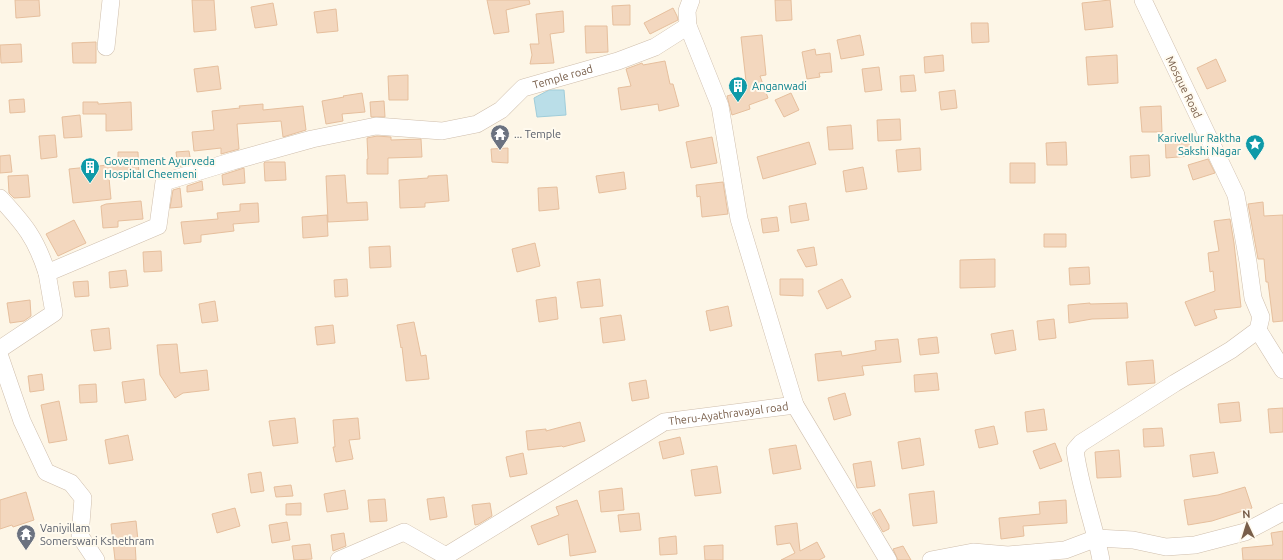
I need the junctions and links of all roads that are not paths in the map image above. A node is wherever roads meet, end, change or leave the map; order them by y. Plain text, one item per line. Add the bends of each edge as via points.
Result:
1 (111, 0) edge
2 (691, 0) edge
3 (1143, 0) edge
4 (688, 26) junction
5 (106, 47) dead end
6 (0, 198) edge
7 (47, 273) junction
8 (1258, 330) junction
9 (0, 349) edge
10 (0, 357) edge
11 (1283, 370) edge
12 (795, 405) junction
13 (1283, 512) edge
14 (1097, 538) junction
15 (96, 560) edge
16 (339, 560) edge
17 (888, 560) edge
18 (931, 560) edge
19 (1101, 560) edge

1 - 5 street
2 - 4 street, Theru-Ayathravayal road via 687,12
3 - 8 street, Mosque Road via 1236,195 1254,298 1261,317
4 - 7 street, Temple road via 655,47 618,61 523,88 501,110 477,124 442,131 376,126 312,139 164,182 158,226
4 - 12 street, Theru-Ayathravayal road via 720,106 739,219
6 - 7 street via 31,234 41,252
7 - 9 street via 54,313
8 - 11 street
8 - 14 street via 1231,350 1081,443 1076,450 1078,470
10 - 15 street via 22,421 46,472 71,483 83,498 80,536
12 - 16 street, Theru-Ayathravayal road via 664,422 446,556 404,532
12 - 17 street
13 - 14 street via 1246,532 1195,545 1166,547 1132,540
14 - 18 street via 1065,550 1008,554 973,552
14 - 19 street

